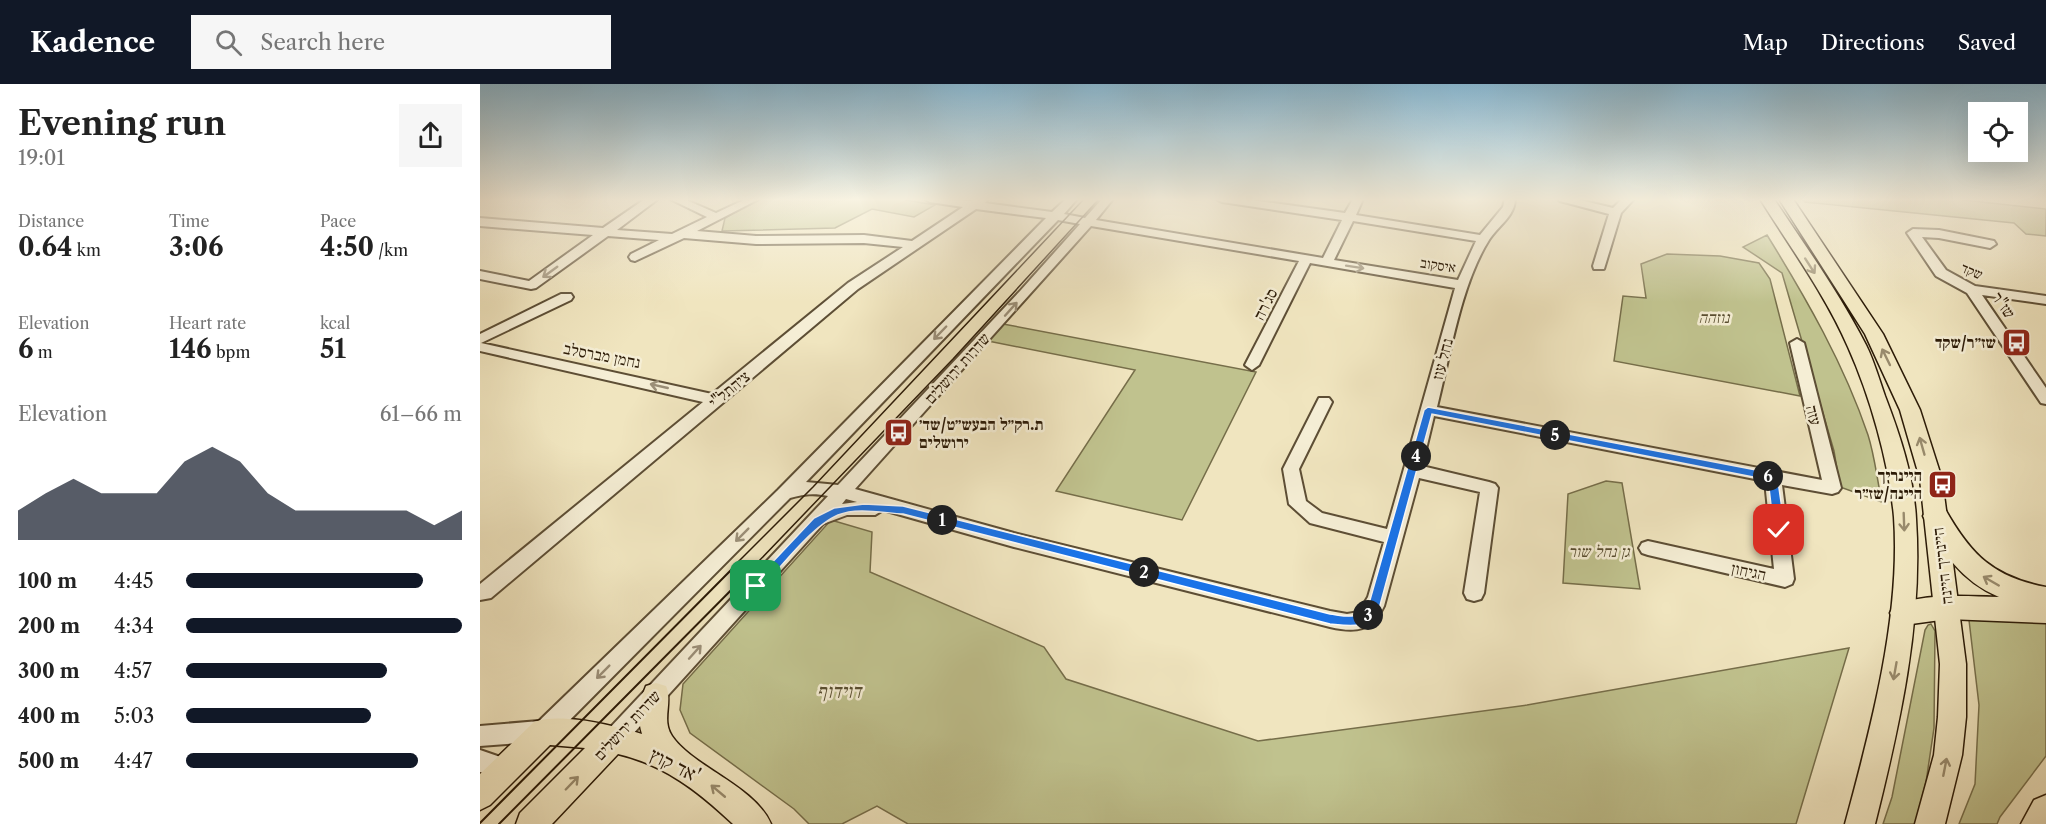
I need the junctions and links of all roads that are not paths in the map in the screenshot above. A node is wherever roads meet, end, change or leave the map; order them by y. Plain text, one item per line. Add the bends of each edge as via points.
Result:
1 (603, 233) edge
2 (617, 234) edge
3 (684, 234) edge
4 (932, 234) edge
5 (1037, 234) edge
6 (1079, 234) edge
7 (1157, 234) edge
8 (1341, 234) edge
9 (1450, 234) edge
10 (1488, 234) edge
11 (1609, 234) edge
12 (1789, 234) edge
13 (1809, 234) edge
14 (1913, 234) edge
15 (1927, 234) edge
16 (679, 236) junction
17 (1483, 239) junction
18 (1990, 244) dead end
19 (915, 245) junction
20 (635, 257) dead end
21 (1306, 259) junction
22 (1327, 262) junction
23 (1599, 266) dead end
24 (480, 275) edge
25 (1462, 285) junction
26 (1972, 290) junction
27 (566, 297) dead end
28 (2046, 300) edge
29 (480, 339) edge
30 (1797, 343) dead end
31 (480, 347) edge
32 (1252, 365) dead end
33 (2046, 399) edge
34 (716, 400) junction
35 (1324, 402) dead end
36 (1428, 410) junction
37 (1412, 470) junction
38 (1773, 477) junction
39 (843, 492) junction
40 (784, 494) junction
41 (903, 510) junction
42 (1936, 516) junction
43 (810, 528) junction
44 (1394, 538) junction
45 (1648, 548) dead end
46 (482, 592) edge
47 (1474, 593) dead end
48 (2046, 598) edge
49 (1948, 608) junction
50 (2046, 611) edge
51 (1904, 613) junction
52 (656, 695) junction
53 (544, 731) junction
54 (480, 736) edge
55 (614, 740) junction
56 (676, 762) junction
57 (487, 777) edge
58 (2046, 812) edge
59 (531, 824) edge
60 (756, 824) edge
61 (1860, 824) edge
62 (1930, 824) edge
63 (2038, 824) edge

1 -> 24 street via 531,285
2 - 16 street
3 - 16 street
4 - 19 street, ציהתל"י
5 -> 40 street
39 -> 6 street, שדרות ירושלים
7 - 21 street, איסקוב
8 - 22 street
9 - 17 street
10 - 17 street, נחל עוז
11 - 23 street
12 -> 51 main road, היינריך היינה via 1838,309 1879,404 1899,475 1905,518
42 -> 13 main road, היינריך היינה via 1919,436 1899,384 1874,334
14 - 26 street, שקד via 1941,273
15 - 18 street, שקד
16 - 19 street via 864,239
16 - 20 street
17 - 25 street, נחל עוז
19 - 34 street, ציהתל"י via 853,286
21 - 22 street, איסקוב
21 - 32 street, סג'רה
22 -> 25 street, איסקוב
25 - 36 street, נחל עוז
26 - 28 street, שקד
26 - 33 street, שז"ר
27 - 29 street
30 - 38 street, עזה via 1832,488
34 -> 31 street, נחמן מברסלב
34 - 46 street, ציהתל"י
35 - 44 street via 1291,469 1298,504 1316,518
36 - 37 street, נחל עוז
36 - 38 street
37 - 44 street, נחל עוז
37 - 47 street via 1489,488
38 - 45 street, הגיחון via 1785,579
39 - 40 street via 813,487
39 - 41 street
39 - 43 street, שדרות ירושלים
40 -> 53 street
41 - 43 street via 846,508 830,513
41 - 44 street, נחל עוז via 1344,622 1361,621 1374,609
48 -> 42 highway via 2022,595 1976,572 1948,542
42 - 49 main road, היינריך היינה
52 -> 43 street, שדרות ירושלים
49 - 50 highway
49 - 51 highway
62 -> 49 main road, היינריך היינה via 1942,783 1952,717
51 -> 61 main road, היינריך היינה via 1885,719
52 - 55 street, שדרות ירושלים
52 - 56 main road via 651,710 653,730
53 - 54 street
53 - 55 main road, אד קוץ'
53 - 57 main road
55 - 56 main road, אד קוץ'
59 -> 55 main road, שדרות ירושלים
60 -> 56 main road, אד קוץ' via 708,782
58 - 63 highway

